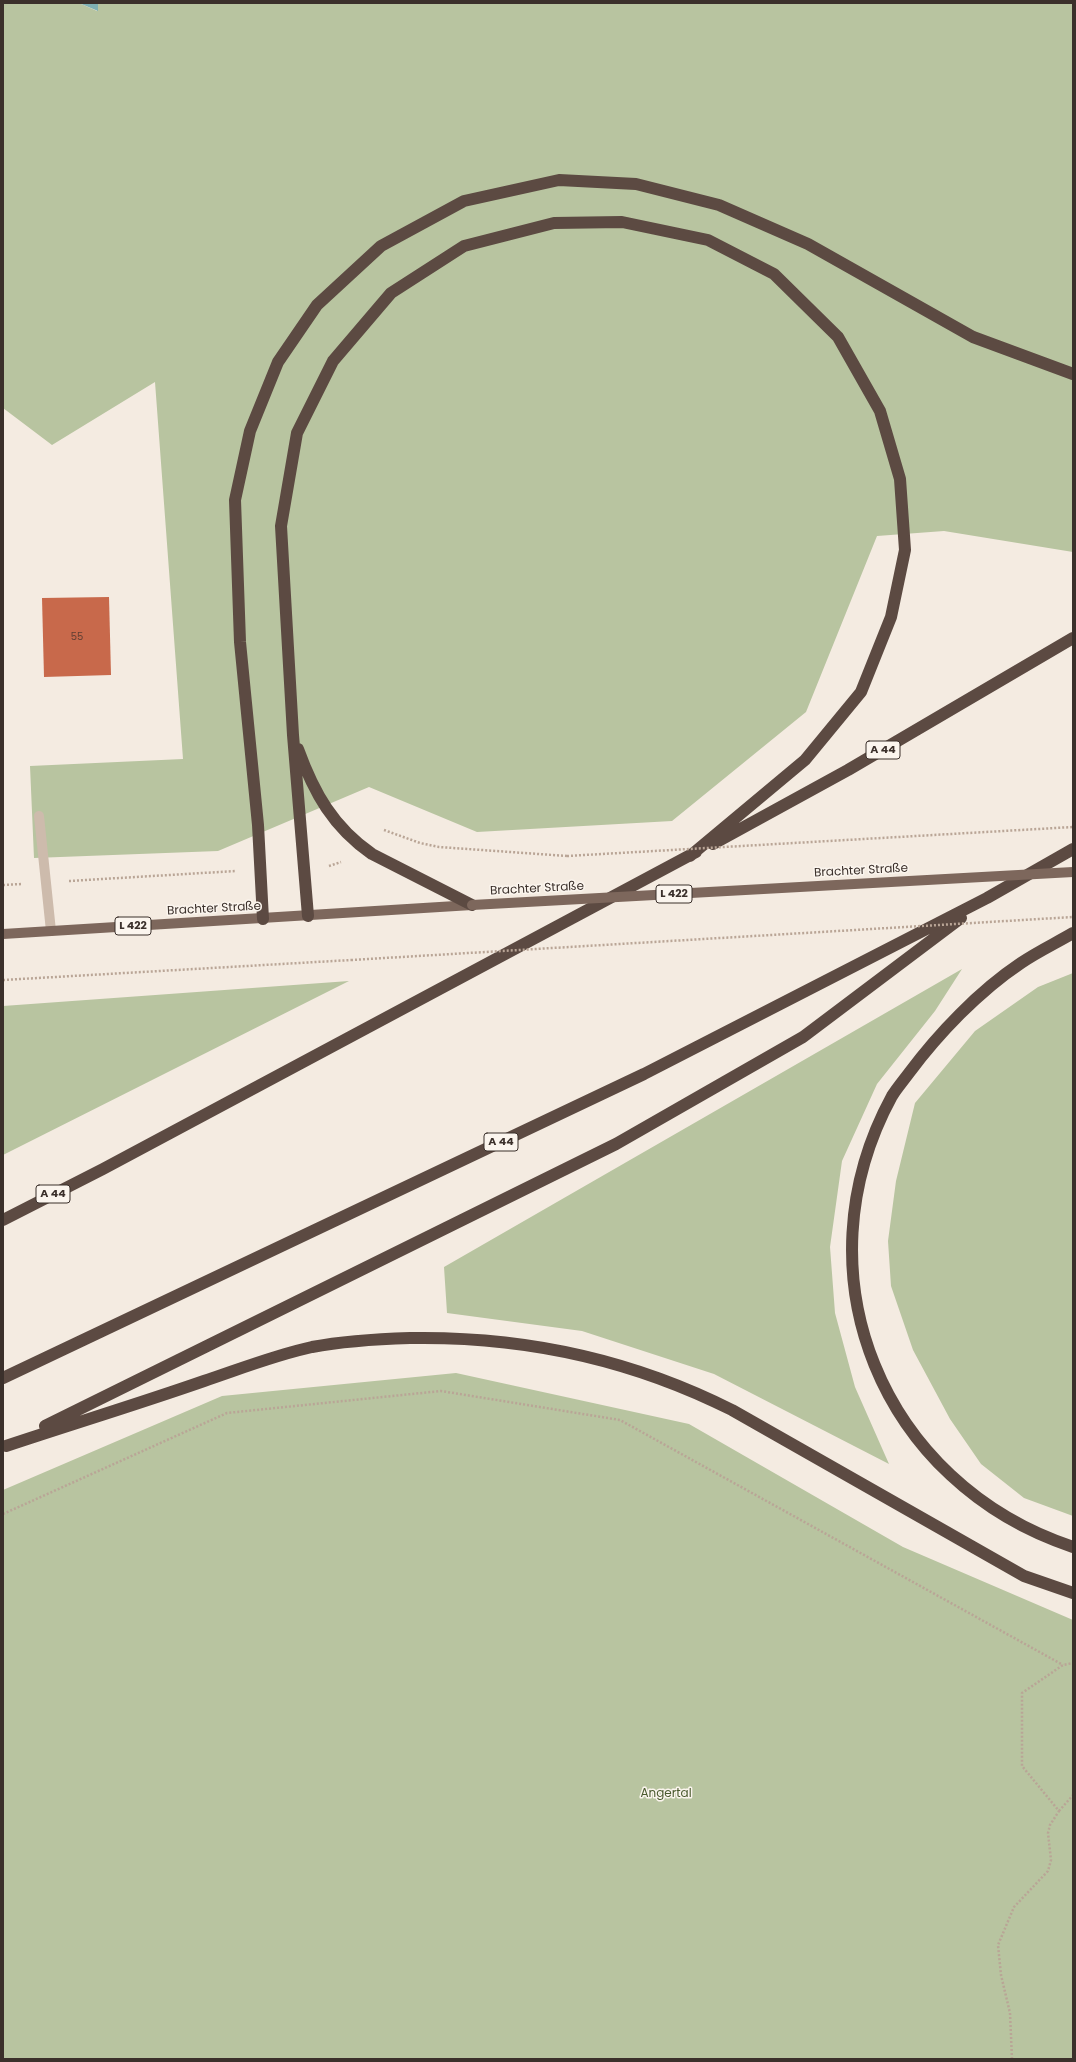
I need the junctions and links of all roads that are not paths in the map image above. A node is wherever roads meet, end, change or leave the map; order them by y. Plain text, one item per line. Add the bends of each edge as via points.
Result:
1 (1073, 374) edge
2 (1073, 638) edge
3 (293, 735) junction
4 (39, 816) dead end
5 (1073, 849) edge
6 (690, 856) junction
7 (1073, 872) edge
8 (987, 898) junction
9 (472, 905) junction
10 (308, 916) junction
11 (263, 919) junction
12 (50, 931) junction
13 (1073, 933) edge
14 (3, 934) edge
15 (3, 1220) edge
16 (3, 1378) edge
17 (4, 1447) edge
18 (1073, 1547) edge
19 (1073, 1593) edge

1 - 11 highway via 973,337 808,244 719,205 636,184 559,180 464,201 381,246 317,304 278,362 250,431 235,500 240,642 258,826
2 - 6 highway, A 44 via 848,770
3 - 6 highway via 281,526 297,433 333,361 391,293 464,246 554,223 622,222 708,240 774,274 838,338 880,411 900,479 905,550 891,617 861,692 805,760
3 - 9 highway via 310,783 322,803 359,845 379,858
3 - 10 highway
4 - 12 lane
5 - 8 highway, A 44
6 - 15 highway, A 44
7 - 9 main road, Brachter Straße / L 422, bridge
8 - 16 highway, A 44 via 644,1074
8 - 17 highway via 803,1037 616,1144
9 - 10 main road, Brachter Straße / L 422
10 - 11 main road, Brachter Straße / L 422
11 - 12 main road, Brachter Straße / L 422
12 - 14 main road, Brachter Straße / L 422
13 - 18 highway via 1020,964 985,992 953,1022 893,1094 876,1130 864,1166 855,1209 852,1254 856,1303 864,1338 876,1372 899,1414 924,1450 954,1480 987,1505 1018,1525
17 - 19 highway via 257,1362 313,1347 390,1338 452,1338 516,1343 580,1354 643,1373 704,1396 1024,1576

